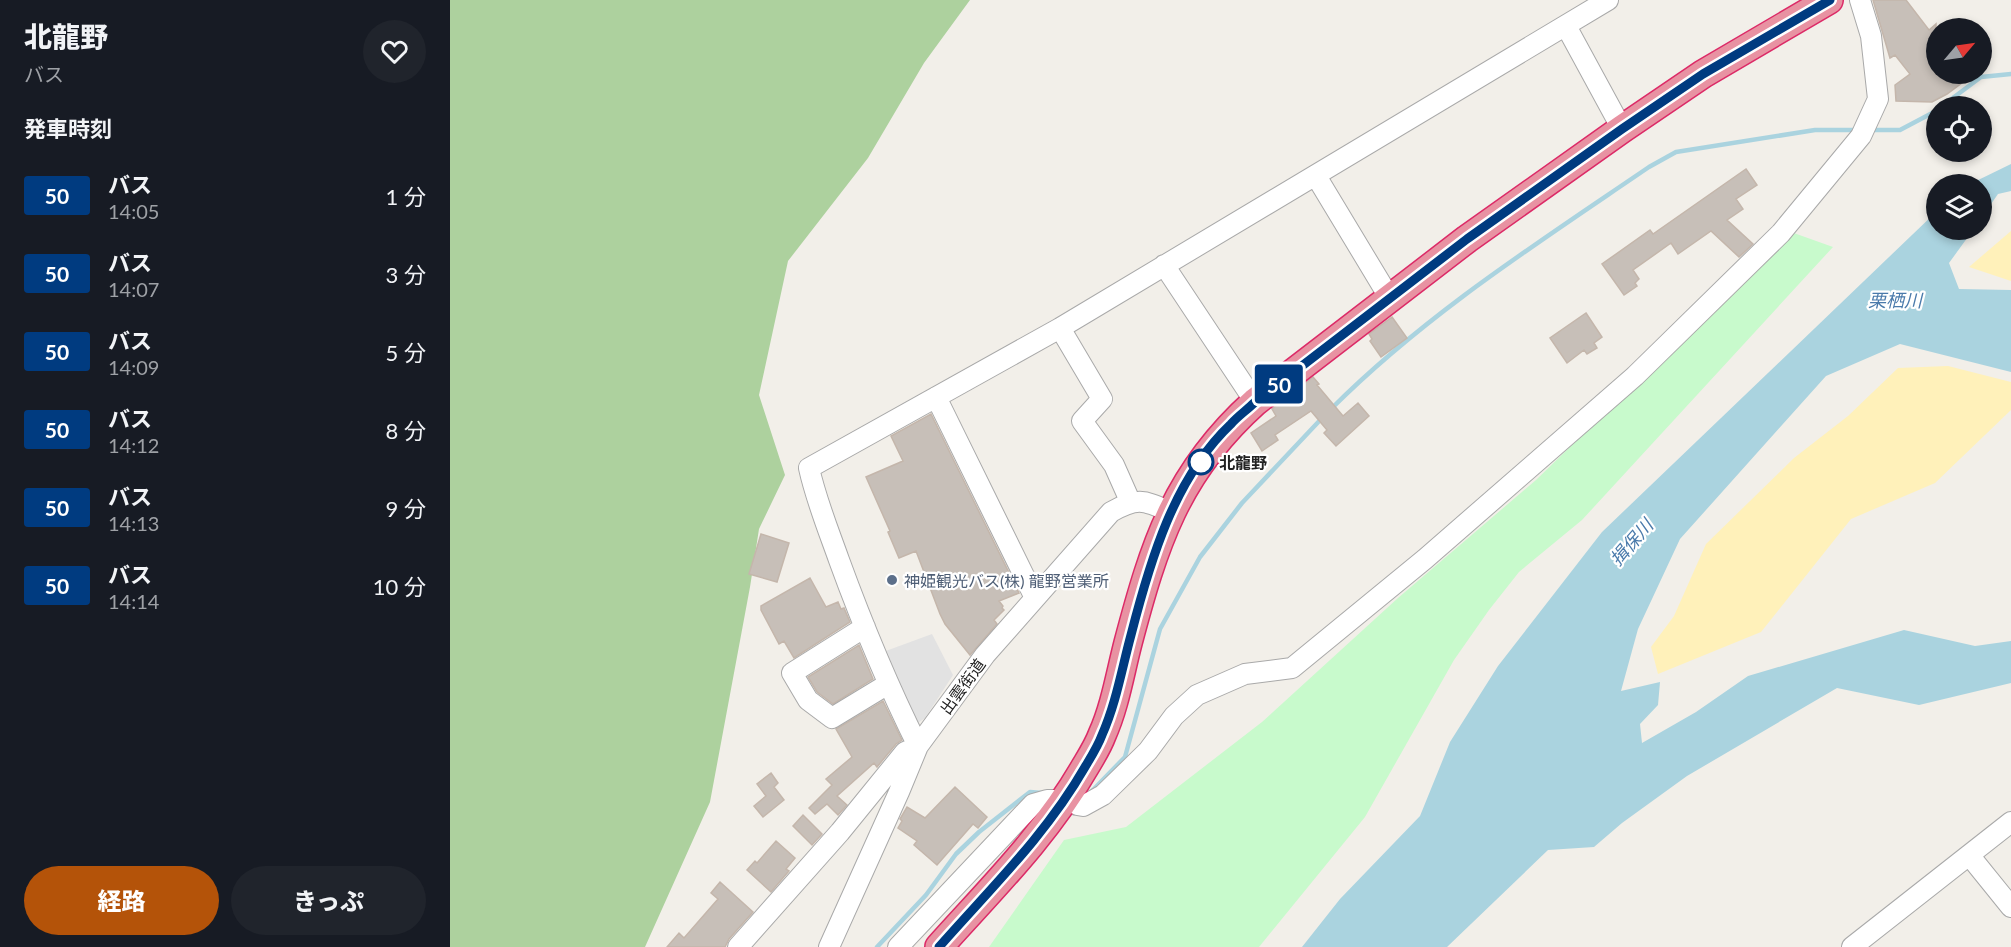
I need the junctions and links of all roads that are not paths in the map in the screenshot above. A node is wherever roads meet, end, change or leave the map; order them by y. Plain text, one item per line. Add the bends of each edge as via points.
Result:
1 (1608, 0) edge
2 (1860, 0) edge
3 (1821, 2) edge
4 (1566, 26) junction
5 (1622, 129) junction
6 (1316, 176) junction
7 (1164, 265) junction
8 (1389, 297) junction
9 (1060, 328) junction
10 (936, 397) junction
11 (1255, 402) junction
12 (1130, 501) junction
13 (1171, 512) junction
14 (1035, 598) junction
15 (865, 627) junction
16 (888, 684) junction
17 (918, 746) junction
18 (1054, 800) dead end
19 (1077, 805) dead end
20 (2011, 822) edge
21 (1969, 855) junction
22 (2011, 907) edge
23 (738, 947) edge
24 (829, 947) edge
25 (898, 947) edge
26 (939, 947) edge
27 (1852, 947) edge

1 - 4 street
2 - 19 street via 1871,36 1878,99 1865,129 1781,233 1635,376 1485,508 1292,668 1245,674 1197,694 1174,716 1149,751 1103,795 1083,806
3 - 5 highway
4 - 5 street
4 - 6 street
5 - 8 highway
6 - 7 street
6 - 8 street
7 - 9 street
7 - 11 street
8 - 11 highway
9 - 10 street
9 - 12 street via 1102,399 1082,421 1114,465
10 - 14 street
10 - 15 street via 809,468
11 - 13 highway via 1215,442
12 - 13 street via 1148,502
12 - 14 street, 出雲街道 via 1111,512
13 - 26 highway via 1152,559 1102,736 1049,822
14 - 17 street, 出雲街道 via 985,655
15 - 16 street
15 - 16 street via 792,673 808,700 832,718
16 - 17 street
17 - 23 street via 905,752
17 - 24 street, 出雲街道
18 - 25 street via 1033,804
20 - 21 street
21 - 22 street
21 - 27 street

